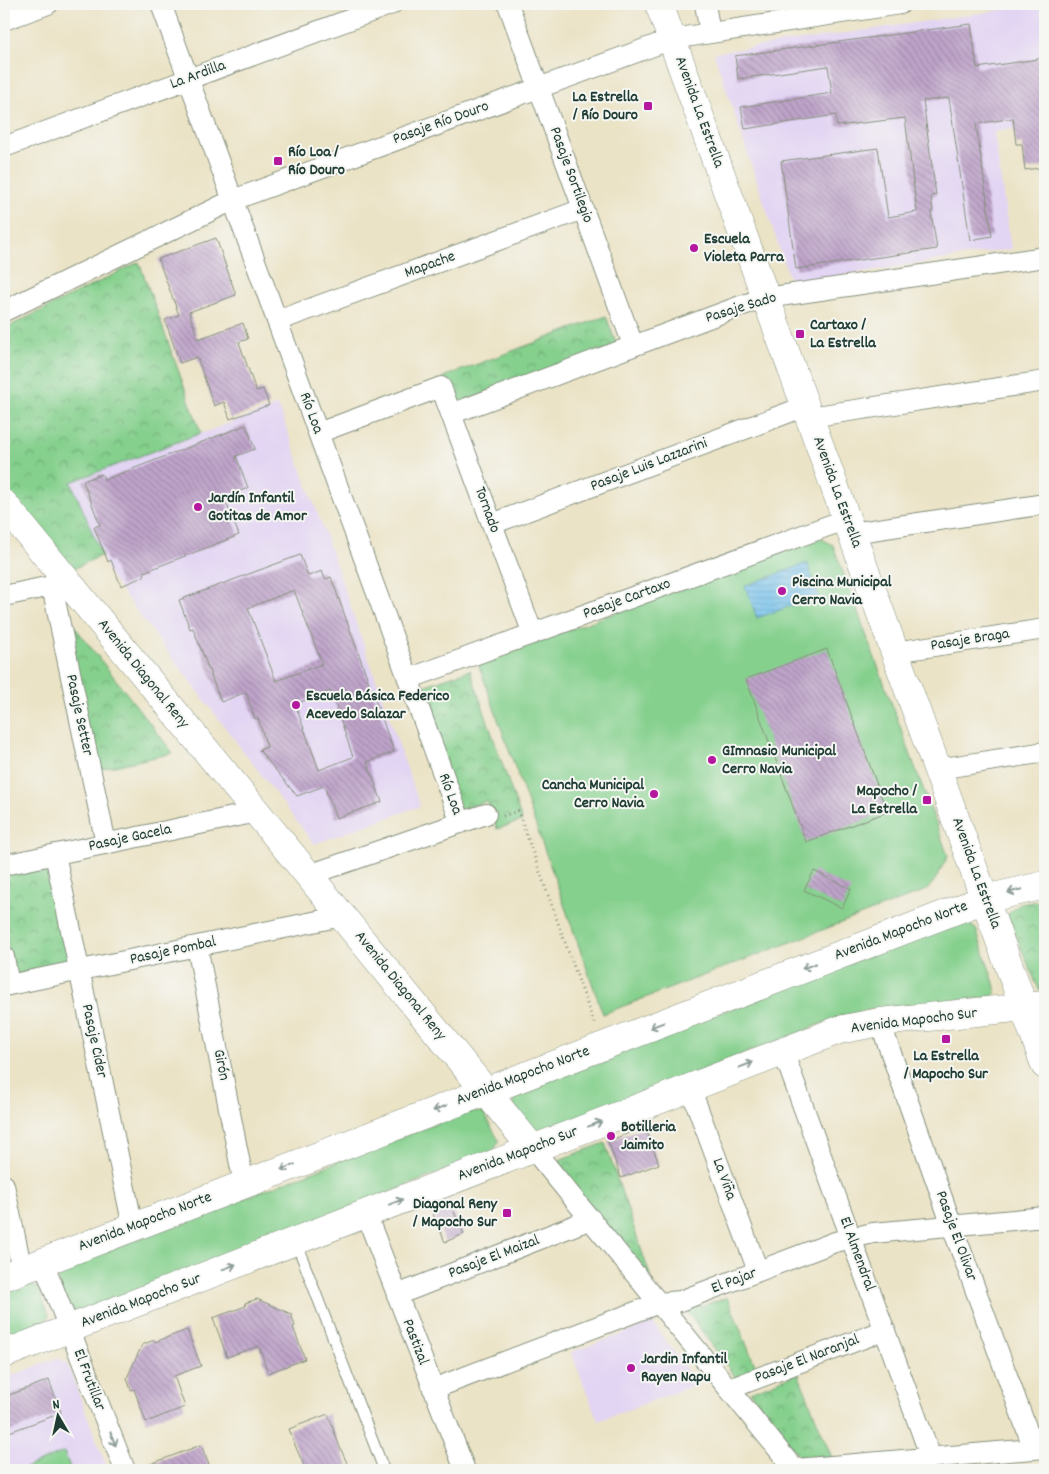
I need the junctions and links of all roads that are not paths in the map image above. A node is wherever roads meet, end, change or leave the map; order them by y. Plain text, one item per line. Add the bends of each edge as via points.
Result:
1 (48, 4) edge
2 (161, 4) edge
3 (508, 4) edge
4 (660, 4) edge
5 (706, 4) edge
6 (900, 4) edge
7 (386, 5) edge
8 (831, 9) edge
9 (4, 20) edge
10 (710, 33) junction
11 (672, 39) junction
12 (189, 79) junction
13 (539, 88) junction
14 (4, 147) edge
15 (232, 200) junction
16 (583, 208) junction
17 (1045, 260) edge
18 (766, 298) junction
19 (4, 311) edge
20 (277, 321) junction
21 (633, 346) junction
22 (1045, 382) edge
23 (808, 412) junction
24 (451, 414) junction
25 (318, 433) junction
26 (4, 504) edge
27 (1045, 504) edge
28 (492, 524) junction
29 (849, 526) junction
30 (60, 584) junction
31 (4, 596) edge
32 (1045, 629) edge
33 (533, 634) junction
34 (895, 652) junction
35 (408, 679) junction
36 (1045, 752) edge
37 (938, 769) junction
38 (257, 812) junction
39 (486, 814) road end
40 (461, 823) junction
41 (106, 844) junction
42 (55, 854) junction
43 (4, 865) edge
44 (309, 875) junction
45 (1045, 885) edge
46 (985, 899) junction
47 (342, 916) junction
48 (197, 946) junction
49 (4, 957) edge
50 (79, 970) junction
51 (7, 986) edge
52 (1035, 1007) edge
53 (880, 1022) junction
54 (783, 1051) junction
55 (1045, 1065) edge
56 (690, 1088) junction
57 (486, 1090) junction
58 (533, 1148) junction
59 (244, 1184) junction
60 (4, 1185) edge
61 (366, 1214) junction
62 (1045, 1217) edge
63 (591, 1219) junction
64 (952, 1226) junction
65 (133, 1227) junction
66 (851, 1237) junction
67 (296, 1241) junction
68 (23, 1269) edge
69 (758, 1272) junction
70 (397, 1295) junction
71 (659, 1303) junction
72 (69, 1329) junction
73 (884, 1330) junction
74 (4, 1354) edge
75 (729, 1389) junction
76 (434, 1390) junction
77 (1040, 1448) edge
78 (931, 1458) junction
79 (125, 1470) edge
80 (384, 1470) edge
81 (465, 1470) edge
82 (791, 1470) edge

1 - 9 street
2 - 12 street, Río Loa
3 - 13 street, Pasaje Sortilegio
4 - 11 street, Avenida La Estrella
5 - 10 street
6 - 8 street, Pasaje Río Douro
7 - 12 street, La Ardilla
8 - 10 street, Pasaje Río Douro
10 - 11 street, Pasaje Río Douro
11 - 13 street, Pasaje Río Douro
11 - 18 street, Avenida La Estrella
12 - 14 street, La Ardilla
12 - 15 street, Río Loa
13 - 15 street, Pasaje Río Douro
13 - 16 street, Pasaje Sortilegio
15 - 19 street, Pasaje Río Douro
15 - 20 street, Río Loa
16 - 20 street, Mapache
16 - 21 street, Pasaje Sortilegio
17 - 18 street, Pasaje Sado
18 - 21 street, Pasaje Sado
18 - 23 street, Avenida La Estrella
20 - 25 street, Río Loa
21 - 24 street, Pasaje Sado
22 - 23 street, Pasaje Luis Lazzarini
23 - 28 street, Pasaje Luis Lazzarini
23 - 29 street, Avenida La Estrella
24 - 25 street, Tornado via 441,387
24 - 28 street, Tornado
25 - 35 street, Río Loa
26 - 30 street, Avenida Diagonal Reny
27 - 29 street, Pasaje Cartaxo
28 - 33 street, Tornado
29 - 33 street, Pasaje Cartaxo
29 - 34 street, Avenida La Estrella
30 - 31 street
30 - 38 street, Avenida Diagonal Reny
30 - 41 street, Pasaje Setter
32 - 34 street, Pasaje Braga
33 - 35 street, Pasaje Cartaxo
34 - 37 street, Avenida La Estrella
35 - 40 street, Río Loa
36 - 37 street
37 - 46 street, Avenida La Estrella
38 - 41 street, Pasaje Gacela
38 - 44 street, Avenida Diagonal Reny
39 - 40 street
40 - 44 street
41 - 42 street, Pasaje Gacela
42 - 43 street, Pasaje Gacela
42 - 50 street, Pasaje Cider
44 - 47 street, Avenida Diagonal Reny
45 -> 46 street, Avenida Mapocho Norte
46 - 52 street, Avenida La Estrella
46 -> 57 street, Avenida Mapocho Norte
47 - 48 street, Pasaje Pombal
47 - 57 street, Avenida Diagonal Reny
48 - 50 street, Pasaje Pombal
48 - 59 street, Girón
49 - 51 street
50 - 51 street, Pasaje Pombal
50 - 65 street, Pasaje Cider
52 - 53 street, Avenida Mapocho Sur
52 - 55 street, Avenida La Estrella
53 - 54 street, Avenida Mapocho Sur via 839,1030
53 - 64 street, Pasaje El Olivar
56 -> 54 street, Avenida Mapocho Sur
54 - 66 street, El Almendral
58 -> 56 street, Avenida Mapocho Sur
56 - 69 street, La Viña
57 - 58 street, Avenida Diagonal Reny
57 -> 59 street, Avenida Mapocho Norte
61 -> 58 street, Avenida Mapocho Sur
58 - 63 street, Avenida Diagonal Reny
59 - 65 street, Avenida Mapocho Norte
60 - 68 street, El Frutillar
61 - 67 street, Avenida Mapocho Sur
61 - 70 street, Pastizal
62 - 64 street, El Pajar
63 - 70 street, Pasaje El Maizal
63 - 71 street, Avenida Diagonal Reny
64 - 66 street, El Pajar
64 - 77 street, Pasaje El Olivar
65 - 68 street, Avenida Mapocho Norte
66 - 69 street, El Pajar
66 - 73 street, El Almendral
72 -> 67 street, Avenida Mapocho Sur
67 - 80 lane
68 - 72 street, El Frutillar
69 - 71 street, El Pajar via 680,1301
70 - 76 street, Pastizal
71 - 75 street, Avenida Diagonal Reny
71 - 76 street, El Pajar
72 - 74 street, Avenida Mapocho Sur
72 -> 79 street, El Frutillar
73 - 75 street, Pasaje El Naranjal
73 - 78 street, El Almendral
75 - 82 street, Avenida Diagonal Reny
76 - 81 street, Pastizal
77 - 78 street
78 - 82 street

